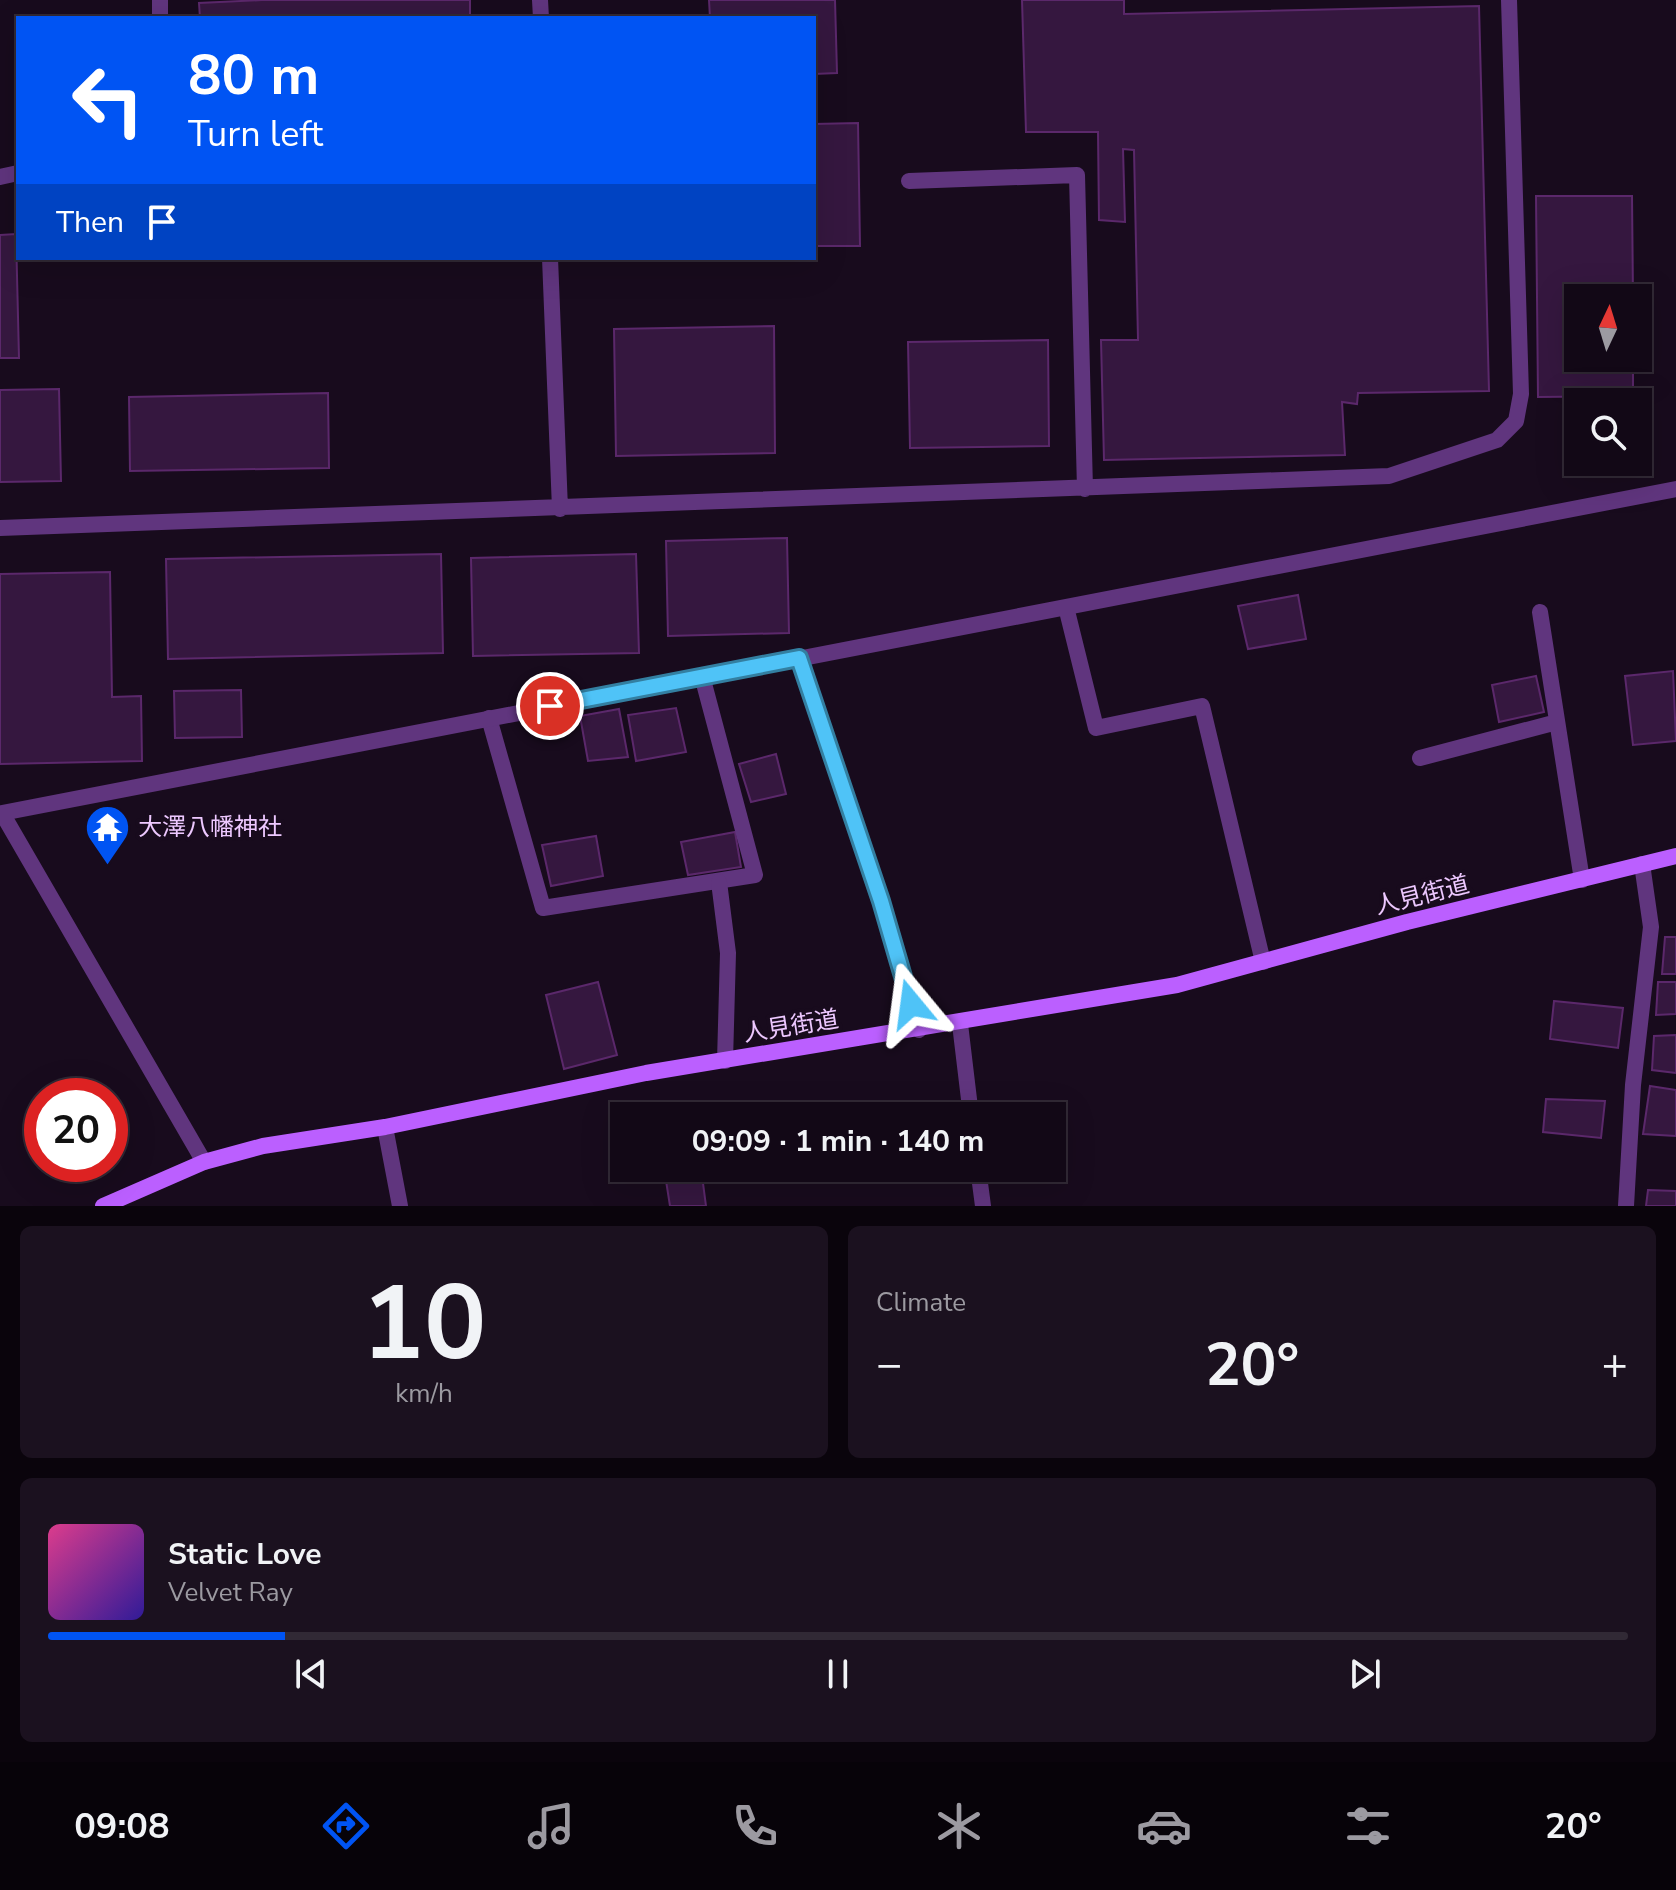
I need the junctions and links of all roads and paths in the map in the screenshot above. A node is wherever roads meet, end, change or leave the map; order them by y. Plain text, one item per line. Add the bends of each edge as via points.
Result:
1 (1509, 0) edge
2 (909, 181) dead end
3 (550, 260) edge
4 (1085, 489) junction
5 (1676, 489) edge
6 (560, 509) junction
7 (0, 528) edge
8 (1066, 607) junction
9 (1540, 612) dead end
10 (799, 658) junction
11 (702, 676) junction
12 (489, 718) junction
13 (1557, 722) junction
14 (1420, 758) dead end
15 (1676, 856) edge
16 (1642, 864) junction
17 (1582, 880) junction
18 (719, 882) junction
19 (1263, 962) junction
20 (960, 1024) junction
21 (919, 1030) junction
22 (725, 1061) junction
23 (969, 1102) edge
24 (385, 1127) junction
25 (204, 1162) junction
26 (980, 1182) edge
27 (103, 1206) edge
28 (400, 1206) edge
29 (983, 1206) edge
30 (1626, 1206) edge

1 - 4 street via 1521,394 1516,421 1497,440 1389,476
2 - 4 street via 1077,175
3 - 6 street
4 - 6 street
5 - 8 street
6 - 7 street
8 - 10 street
8 - 19 street via 1096,728 1202,706
9 - 13 street
10 - 11 street
10 - 21 street
11 - 12 street
11 - 18 street via 755,875
12 - 18 street via 543,908
12 - 25 street via 2,813
13 - 14 street
13 - 17 street
15 - 16 main road, 人見街道
16 - 17 main road, 人見街道
16 - 30 street via 1651,927
17 - 19 main road, 人見街道
18 - 22 street via 728,953
19 - 20 main road, 人見街道 via 1177,985
20 - 21 main road, 人見街道
20 - 23 street
21 - 22 main road, 人見街道
22 - 24 main road, 人見街道
24 - 25 main road, 人見街道 via 263,1146
24 - 28 street
25 - 27 main road, 人見街道
26 - 29 street

